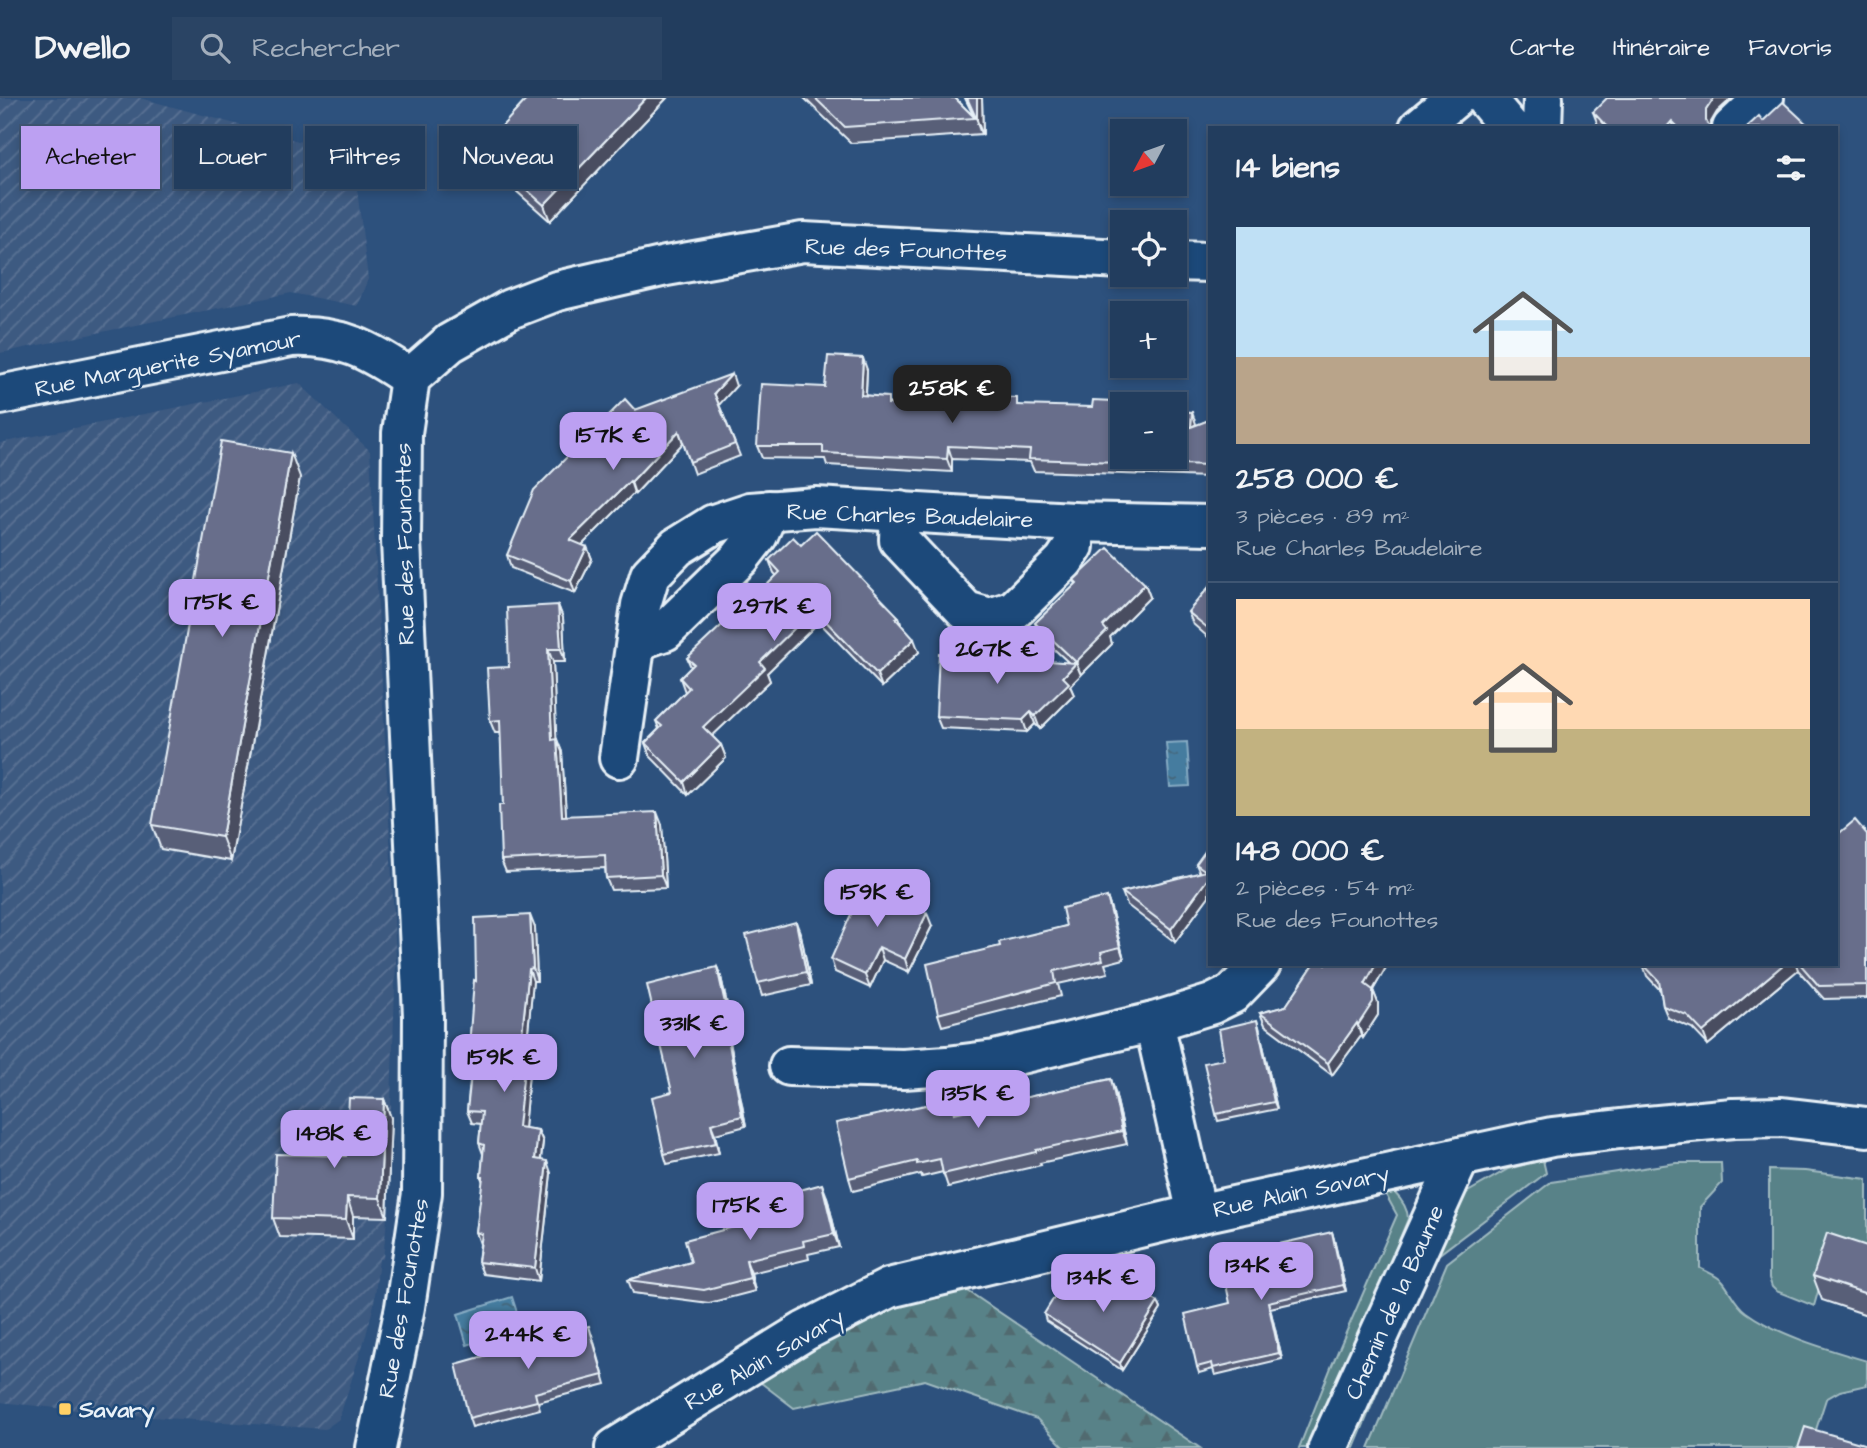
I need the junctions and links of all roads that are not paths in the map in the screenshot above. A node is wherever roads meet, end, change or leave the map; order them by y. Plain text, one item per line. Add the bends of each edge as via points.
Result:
1 (1455, 98) edge
2 (1485, 98) edge
3 (1543, 98) edge
4 (1764, 98) edge
5 (1421, 126) edge
6 (1508, 126) edge
7 (1542, 126) edge
8 (1734, 126) edge
9 (1110, 258) edge
10 (1187, 261) edge
11 (1208, 262) edge
12 (410, 378) junction
13 (0, 395) edge
14 (769, 510) junction
15 (900, 511) junction
16 (1074, 522) junction
17 (1208, 525) edge
18 (636, 641) junction
19 (619, 758) dead end
20 (1259, 966) edge
21 (1154, 1022) junction
22 (789, 1066) dead end
23 (1867, 1128) edge
24 (1460, 1157) junction
25 (1197, 1214) junction
26 (376, 1448) edge
27 (615, 1448) edge
28 (1328, 1448) edge

1 - 5 street
2 - 6 street
3 - 7 street
4 - 8 street
9 - 12 street, Rue des Founottes via 803,242 557,291 510,309 450,343
10 - 11 street
12 - 13 street, Rue Marguerite Syamour via 378,356 342,341 313,336
12 - 26 street, Rue des Founottes via 402,433 401,541 423,1016 422,1193 405,1307
14 - 15 street, Rue Charles Baudelaire
14 - 18 street via 758,535 740,558 664,631
14 - 18 street, Rue Charles Baudelaire via 714,524 677,547 650,575
15 - 16 street, Rue Charles Baudelaire
15 - 16 street via 899,540 966,611 989,618 1014,610 1064,561 1074,546
16 - 17 street, Rue Charles Baudelaire
18 - 19 street, Rue Charles Baudelaire
20 - 21 street via 1232,994
21 - 22 street via 995,1060 947,1066
21 - 25 street
23 - 24 street, Rue Alain Savary via 1782,1117 1733,1118 1552,1137
24 - 25 street, Rue Alain Savary
24 - 28 street, Chemin de la Baume
25 - 27 street, Rue Alain Savary via 889,1289 805,1332

